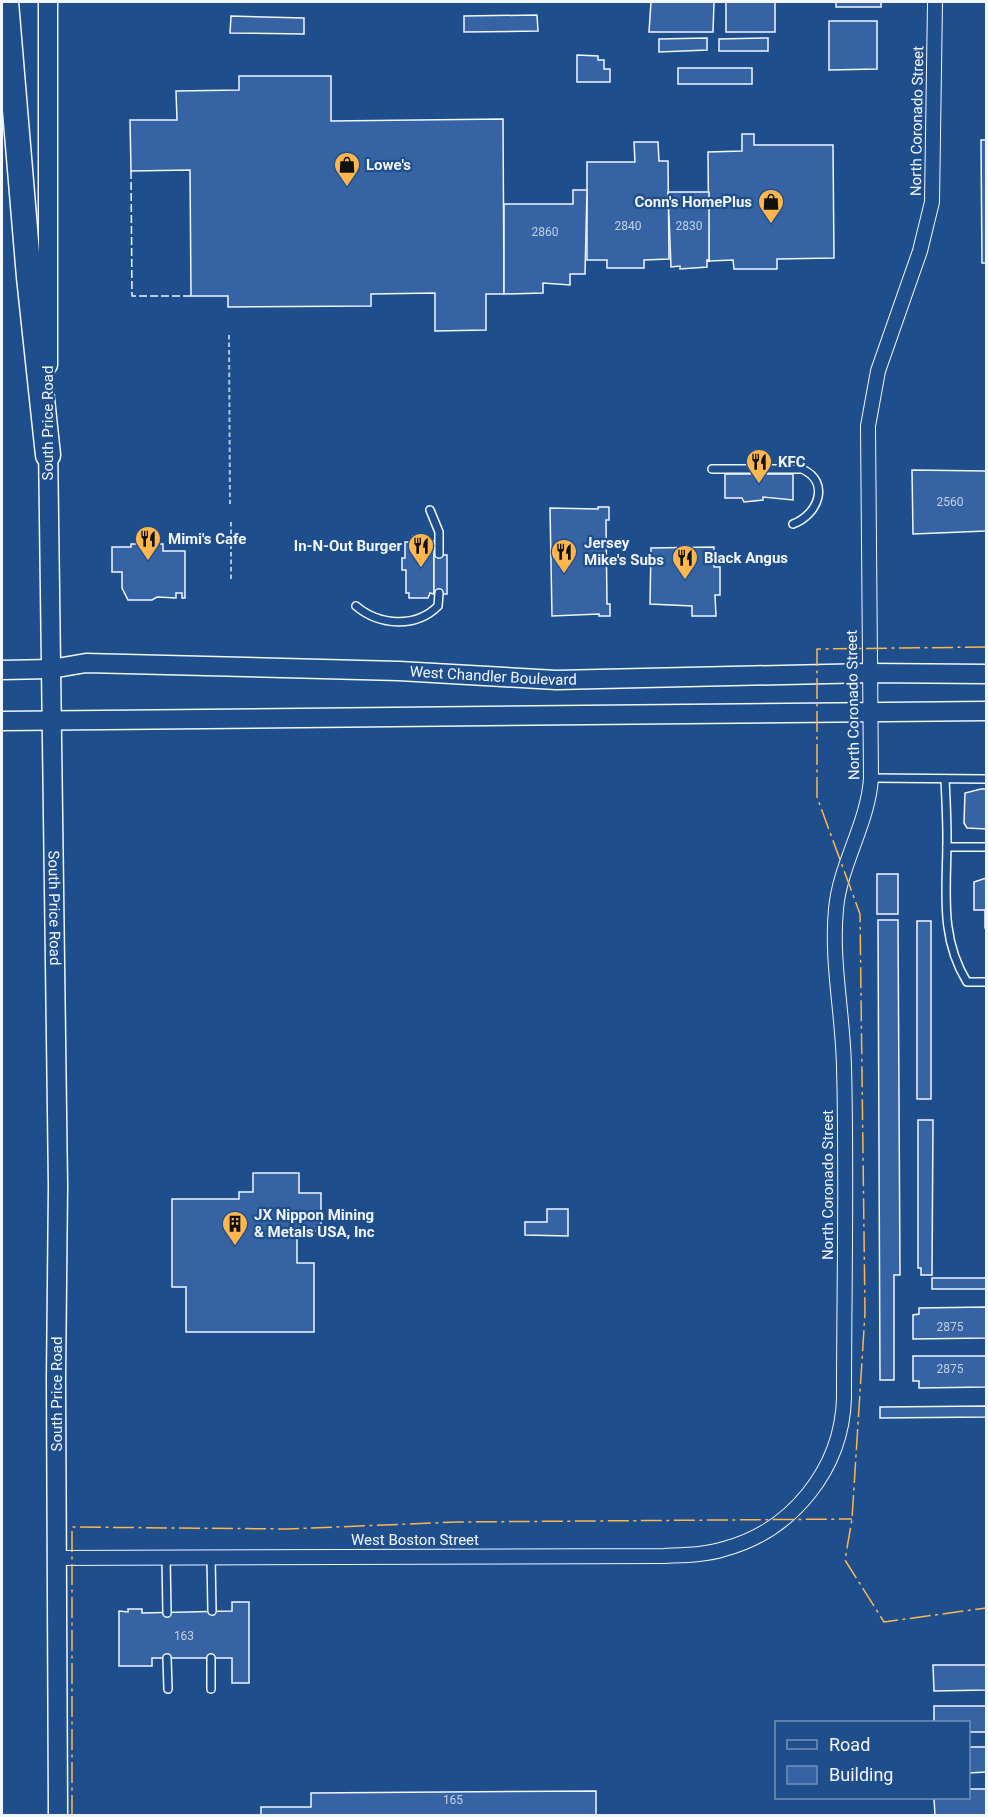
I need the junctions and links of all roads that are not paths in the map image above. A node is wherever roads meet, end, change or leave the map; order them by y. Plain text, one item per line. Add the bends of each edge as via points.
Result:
1 (6, 2) edge
2 (48, 2) edge
3 (935, 2) edge
4 (48, 455) junction
5 (712, 468) dead end
6 (430, 510) dead end
7 (793, 524) dead end
8 (439, 555) dead end
9 (439, 593) dead end
10 (356, 606) dead end
11 (51, 669) junction
12 (2, 670) edge
13 (870, 673) junction
14 (987, 674) edge
15 (987, 711) edge
16 (871, 712) junction
17 (52, 719) junction
18 (2, 721) edge
19 (871, 778) junction
20 (945, 779) junction
21 (987, 779) edge
22 (947, 846) junction
23 (987, 847) edge
24 (987, 982) edge
25 (769, 1531) joint
26 (211, 1557) junction
27 (56, 1558) junction
28 (166, 1558) junction
29 (212, 1611) dead end
30 (167, 1613) dead end
31 (167, 1658) dead end
32 (211, 1658) dead end
33 (168, 1689) dead end
34 (211, 1689) dead end
35 (58, 1815) edge

1 - 4 highway
2 - 4 main road, South Price Road
3 - 13 street, North Coronado Street via 932,202 920,251 878,371 868,426
4 - 11 main road, South Price Road
5 - 7 lane via 801,469 812,473 817,483 817,500 806,520
6 - 8 lane via 439,532
9 - 10 lane via 438,606 416,621 380,619
11 - 12 main road, West Chandler Boulevard
11 - 13 main road, West Chandler Boulevard via 86,663 399,671 556,680
11 - 17 main road, South Price Road
13 - 14 main road, West Chandler Boulevard
13 - 16 street, North Coronado Street
15 - 16 main road
16 - 17 main road
16 - 19 street, North Coronado Street
17 - 18 main road
17 - 27 main road, South Price Road via 58,1179
19 - 20 lane
19 - 25 street, North Coronado Street via 870,796 836,909 844,1068 844,1415 834,1451 817,1482 790,1514
20 - 21 lane
20 - 22 lane
22 - 23 lane
22 - 24 lane via 948,934 967,982
25 - 26 street, West Boston Street via 725,1549 678,1555
26 - 28 street, West Boston Street
26 - 29 lane
27 - 28 street, West Boston Street
27 - 35 main road, South Price Road
28 - 30 lane
31 - 33 lane
32 - 34 lane

